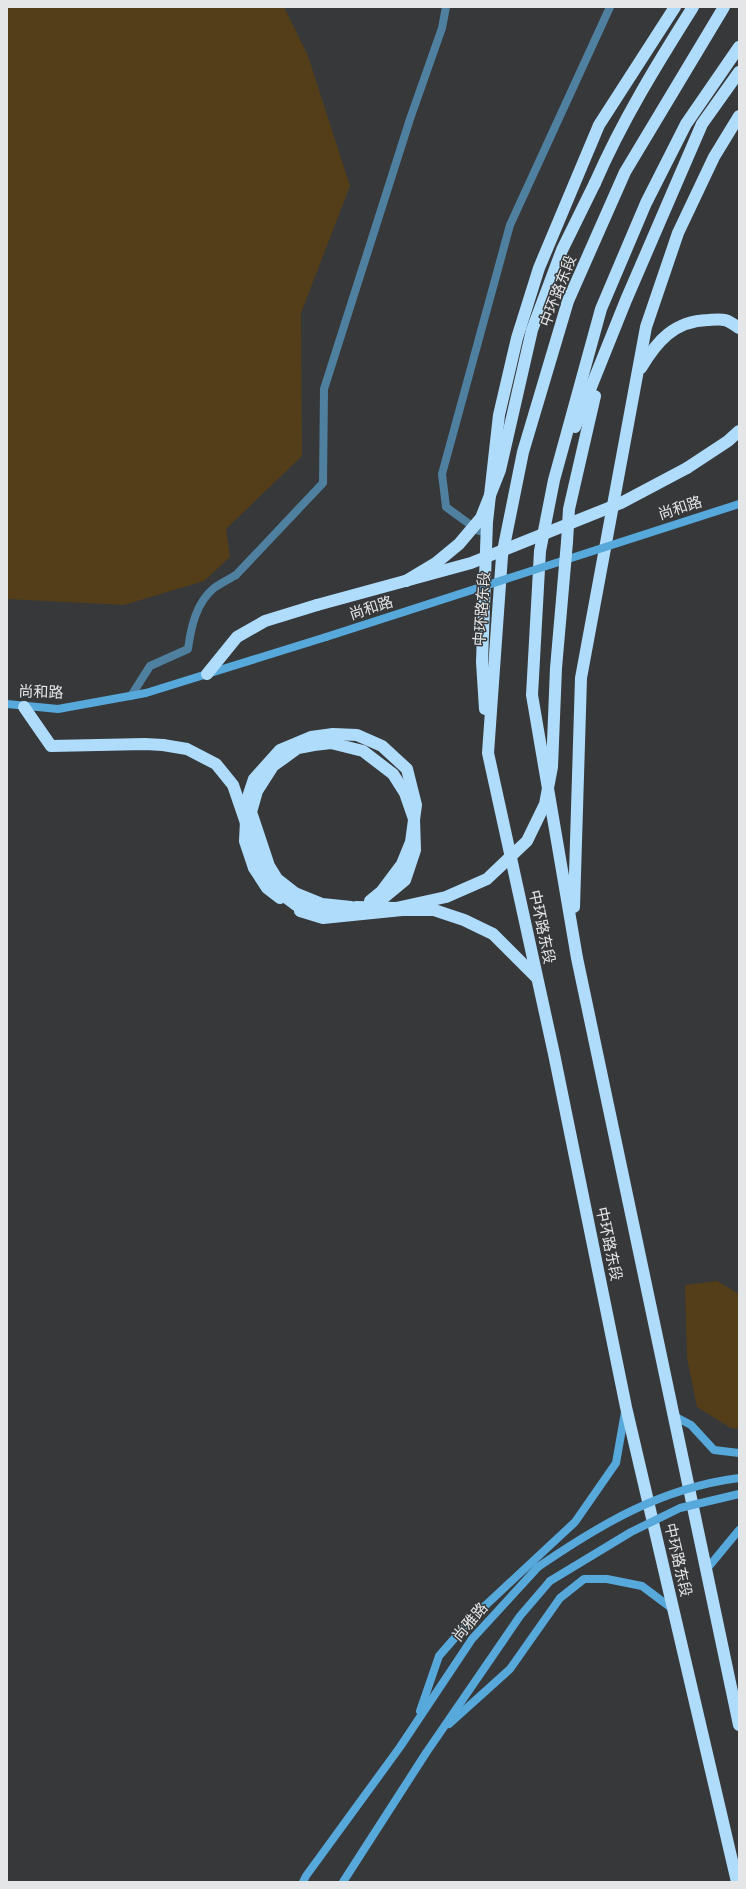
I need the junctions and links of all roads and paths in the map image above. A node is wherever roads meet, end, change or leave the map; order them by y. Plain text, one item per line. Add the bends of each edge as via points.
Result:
1 (446, 7) edge
2 (610, 7) edge
3 (675, 7) edge
4 (693, 7) edge
5 (724, 7) edge
6 (739, 47) edge
7 (739, 72) edge
8 (739, 116) edge
9 (739, 328) edge
10 (610, 342) junction
11 (636, 376) junction
12 (739, 431) edge
13 (554, 480) junction
14 (739, 504) edge
15 (487, 531) junction
16 (406, 581) junction
17 (207, 674) junction
18 (131, 696) junction
19 (7, 704) edge
20 (24, 707) junction
21 (488, 753) junction
22 (356, 907) junction
23 (573, 932) junction
24 (537, 978) junction
25 (626, 1408) junction
26 (674, 1416) junction
27 (739, 1453) edge
28 (739, 1478) edge
29 (739, 1494) edge
30 (739, 1530) edge
31 (706, 1570) junction
32 (674, 1610) junction
33 (416, 1722) junction
34 (739, 1725) edge
35 (438, 1734) junction
36 (304, 1882) edge
37 (343, 1882) edge
38 (738, 1882) edge

1 - 18 street via 442,28 410,119 324,389 323,483 236,575 214,588 201,603 191,627 188,649 150,666
2 - 15 street via 510,225 442,474 446,507 479,531
3 - 15 highway via 599,125 539,268 517,338 499,415
4 - 16 highway, bridge via 652,72 606,158 562,250 532,330 500,470 481,518 459,544 436,563
5 - 21 highway, 中环路东段 via 625,172 568,301 523,452 502,556
6 - 13 highway, 中环路东段 via 686,124 646,204 601,310
7 - 10 highway via 702,124
8 - 11 highway via 714,157 678,233 646,327
9 - 11 highway via 727,319 694,320 677,327 654,348
10 - 13 highway
10 - 22 highway, bridge via 588,423 571,502 556,668 552,767 545,804 527,841 487,879 446,897 396,908
11 - 23 highway via 581,678
12 - 16 highway, bridge via 687,468 614,506 470,563
13 - 23 highway, 中环路东段 via 540,551 532,695
14 - 17 main road, 尚和路, bridge
15 - 21 highway via 482,662
16 - 17 highway, bridge via 265,621 237,637
17 - 18 main road, 尚和路
18 - 20 main road, 尚和路 via 58,709
19 - 20 main road, 尚和路
20 - 22 highway, bridge via 51,746 163,745 187,748 216,764 233,786 257,855 276,890 296,905 323,911 357,912 382,899 405,880 415,850 414,819 405,793 393,774 363,751 331,743 298,748 274,766 257,791 251,812 262,848 277,879 295,893 322,904
21 - 24 highway, 中环路东段
22 - 24 highway via 369,902 381,892 402,864 411,842 416,805 407,769 382,746 357,735 333,734 311,737 280,750 254,779 247,800 245,841 254,868 267,888 294,909 323,918 402,910 434,910 464,920 493,934
23 - 26 highway, 中环路东段
24 - 25 highway, 中环路东段
25 - 32 highway, 中环路东段
25 - 33 main road via 616,1464 575,1522 473,1617 439,1656
26 - 27 main road via 691,1425 714,1450
26 - 31 highway, 中环路东段
28 - 33 main road, 尚雅路, bridge via 722,1480 661,1497 618,1516 538,1567 472,1639
29 - 35 main road, bridge via 680,1508 630,1532 550,1581 520,1616
30 - 31 main road
31 - 34 highway, 中环路东段
32 - 35 main road via 642,1586 606,1579 584,1579 560,1598 510,1669
32 - 38 highway, 中环路东段
33 - 36 main road, 尚雅路
35 - 37 main road

